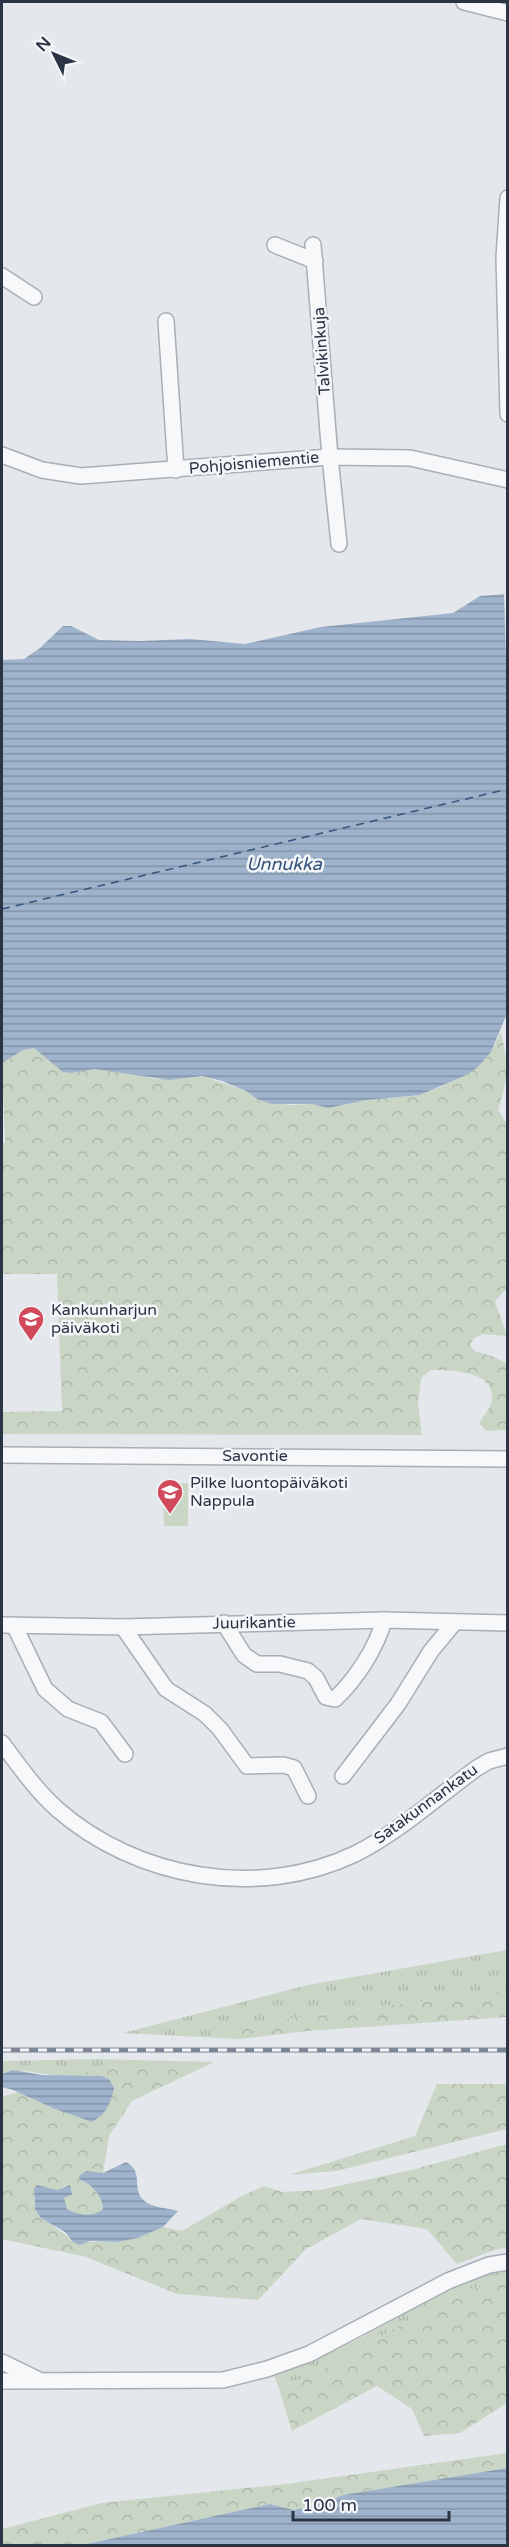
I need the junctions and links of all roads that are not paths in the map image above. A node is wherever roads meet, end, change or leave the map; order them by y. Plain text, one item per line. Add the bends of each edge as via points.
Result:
1 (464, 2) edge
2 (507, 13) edge
3 (507, 198) edge
4 (275, 245) dead end
5 (313, 245) dead end
6 (315, 261) junction
7 (2, 276) edge
8 (34, 297) dead end
9 (166, 321) dead end
10 (507, 414) edge
11 (2, 455) edge
12 (330, 456) junction
13 (176, 470) junction
14 (507, 480) edge
15 (339, 544) dead end
16 (2, 1455) edge
17 (507, 1459) edge
18 (384, 1620) junction
19 (455, 1622) junction
20 (224, 1623) junction
21 (507, 1623) edge
22 (8, 1625) edge
23 (123, 1627) junction
24 (2, 1743) edge
25 (125, 1754) dead end
26 (507, 1756) edge
27 (343, 1776) dead end
28 (308, 1796) dead end
29 (507, 2262) edge
30 (2, 2362) edge
31 (2, 2381) edge
32 (41, 2381) junction

1 - 2 street
3 - 10 street
4 - 6 street
5 - 6 street, Talvikinkuja
6 - 12 street, Talvikinkuja
7 - 8 street
9 - 13 street
11 - 13 street, Pohjoisniementie via 42,470 81,476
12 - 13 street, Pohjoisniementie
12 - 14 street, Pohjoisniementie via 410,458
12 - 15 street, Talvikinkuja
16 - 17 street, Savontie
18 - 19 street, Juurikantie
18 - 20 street, Juurikantie
18 - 20 street via 358,1670 335,1699 326,1697 308,1671 280,1664 257,1664 244,1655
19 - 21 street, Juurikantie
19 - 27 street
20 - 23 street, Juurikantie
22 - 23 street, Juurikantie
22 - 25 street via 45,1689 68,1709 101,1722
23 - 28 street via 166,1689 205,1714 247,1766 294,1768
24 - 26 street, Satakunnankatu via 41,1794 104,1843 175,1872 242,1878 322,1867 356,1853 389,1834 477,1768
29 - 32 street via 448,2281 309,2354 267,2369 223,2380
30 - 32 street
31 - 32 street

